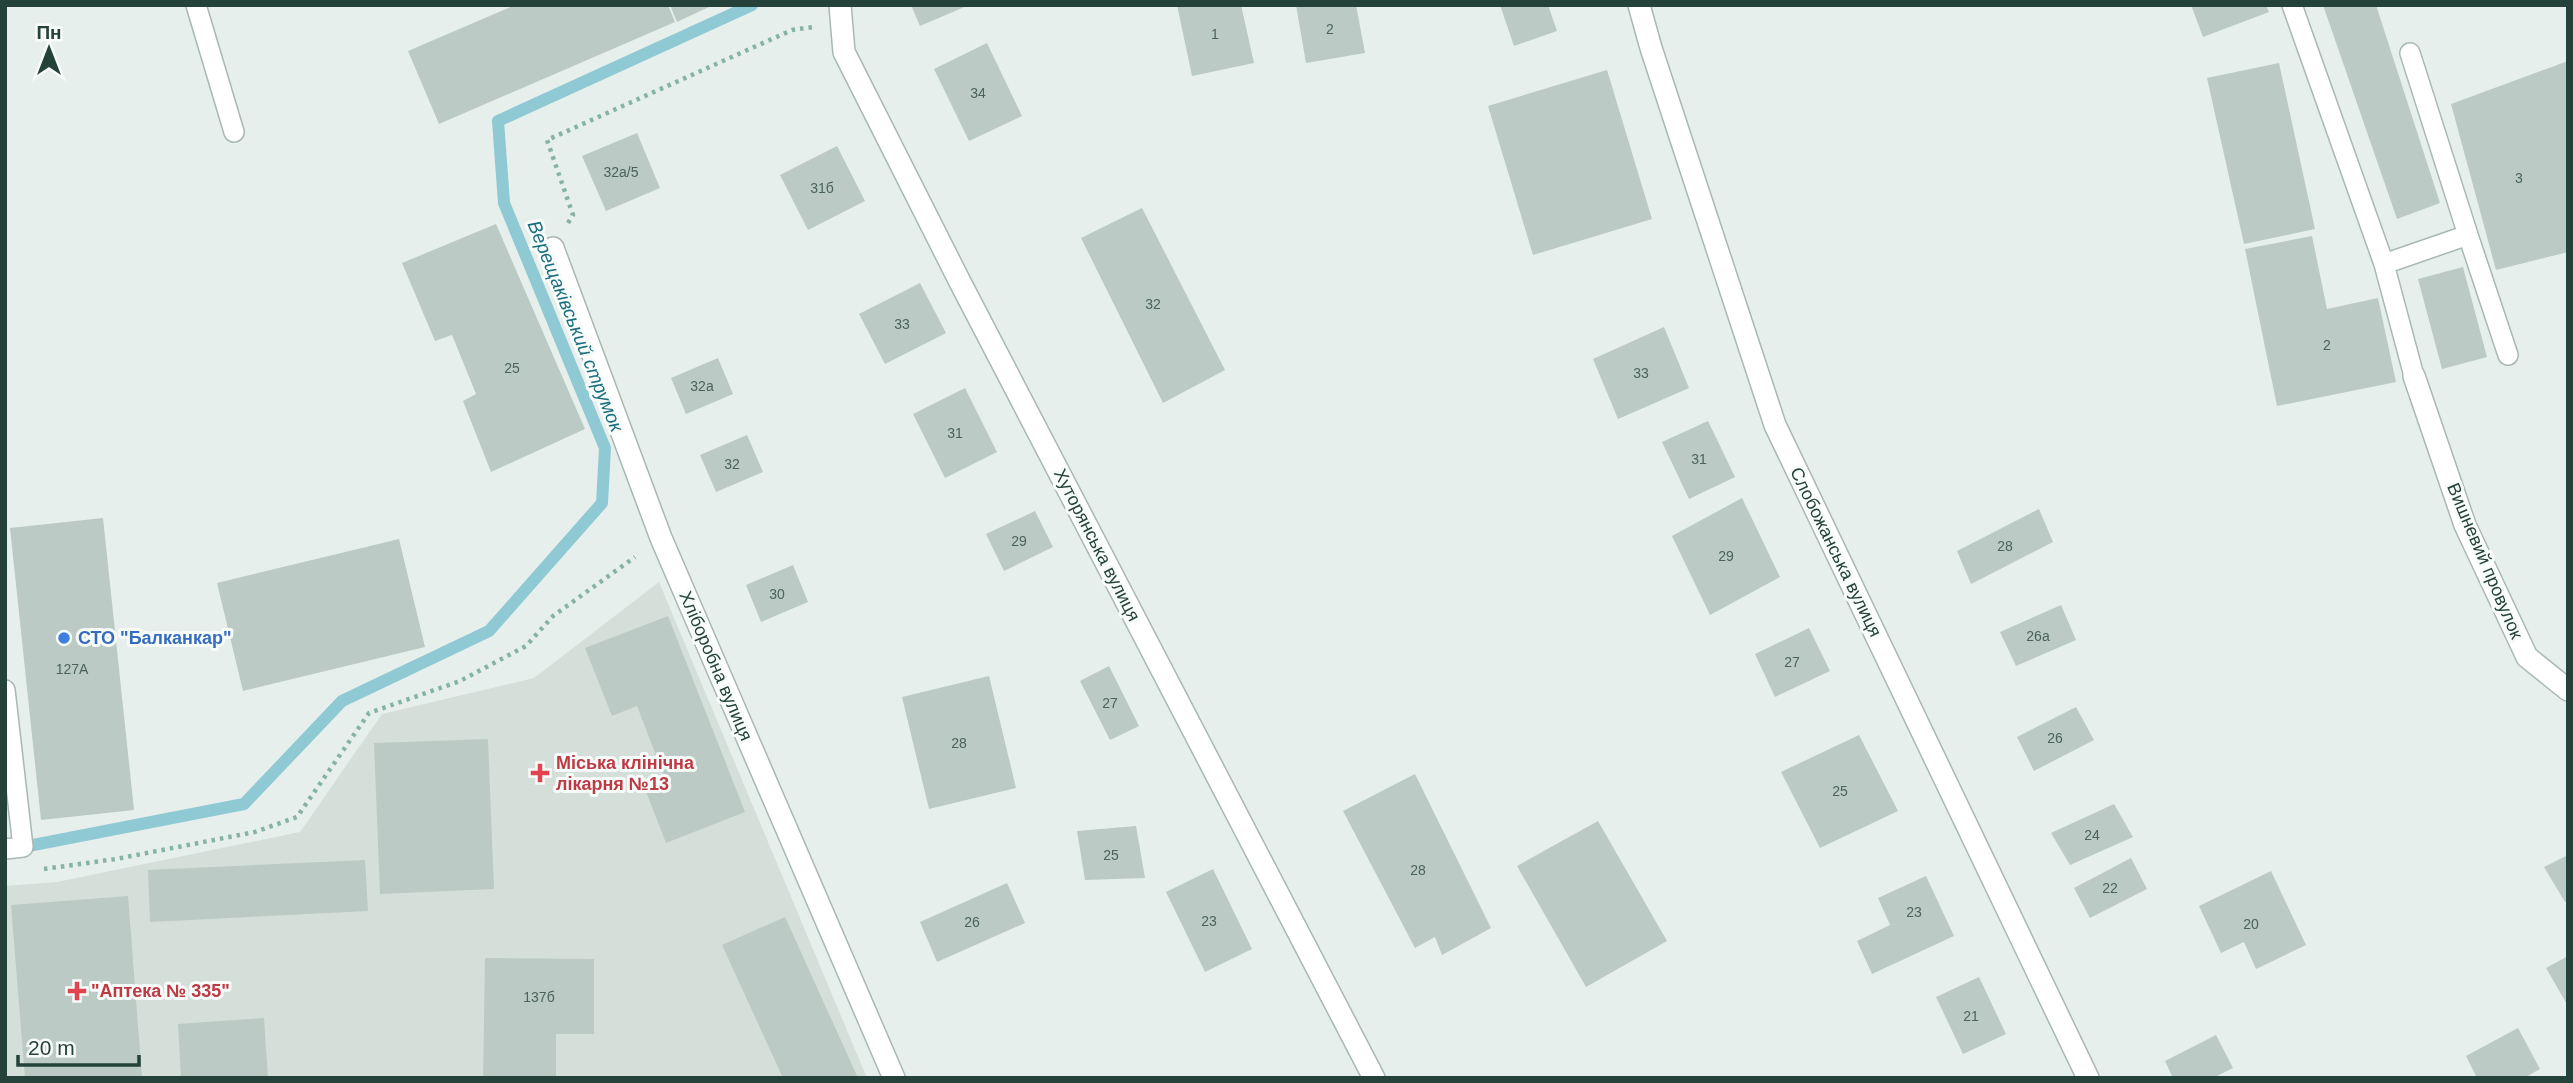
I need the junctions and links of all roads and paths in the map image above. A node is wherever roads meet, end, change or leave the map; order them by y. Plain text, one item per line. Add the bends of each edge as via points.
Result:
1 (196, 5) edge
2 (1639, 5) edge
3 (2292, 5) edge
4 (841, 14) edge
5 (2410, 53) dead end
6 (234, 132) dead end
7 (573, 215) dead end
8 (2468, 235) junction
9 (553, 248) dead end
10 (2384, 264) junction
11 (2508, 355) dead end
12 (2414, 376) joint
13 (661, 538) junction
14 (5, 690) edge
15 (2568, 690) edge
16 (5, 849) edge
17 (33, 871) dead end
18 (894, 1078) edge
19 (1374, 1078) edge
20 (2088, 1078) edge

1 - 6 lane
2 - 20 street, Слобожанська вулиця via 1775,425
3 - 10 lane
4 - 7 path via 792,30 547,140
4 - 19 street, Хуторянська вулиця via 844,52
5 - 8 lane
8 - 10 lane
8 - 11 lane
9 - 13 street, Хліборобна вулиця
10 - 12 lane
12 - 15 street, Вишневий провулок via 2465,525 2527,657
13 - 17 path via 553,615 526,646 460,681 369,713 297,817 255,832
13 - 18 street, Хліборобна вулиця
14 - 16 lane via 23,847

